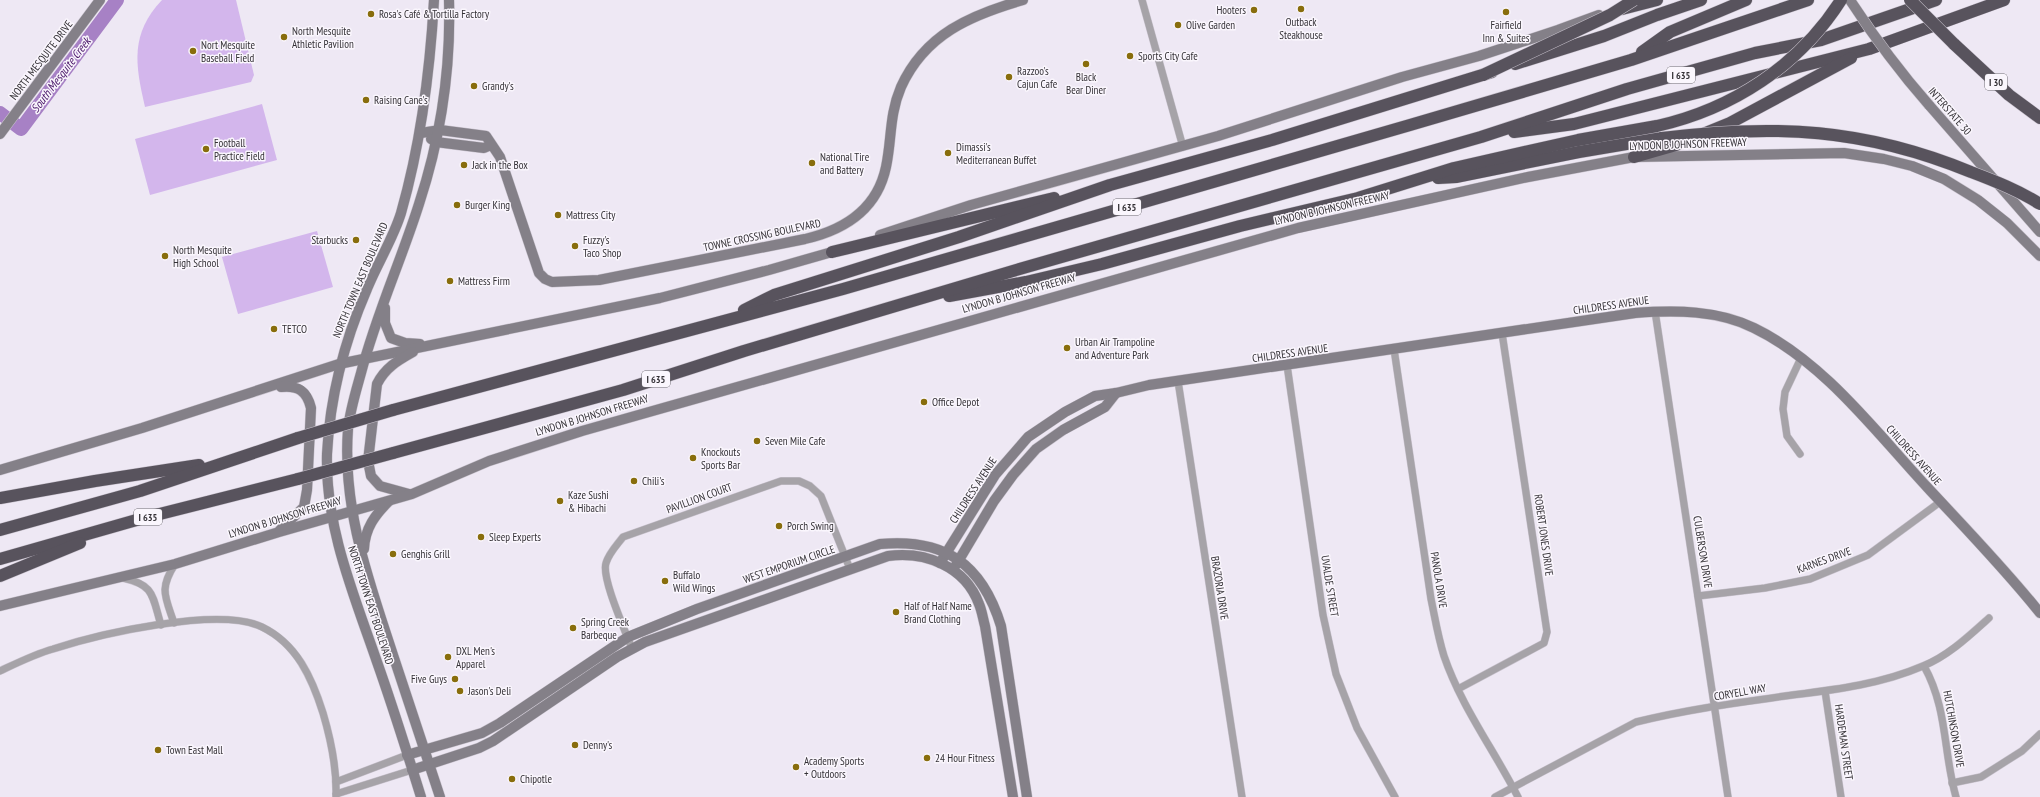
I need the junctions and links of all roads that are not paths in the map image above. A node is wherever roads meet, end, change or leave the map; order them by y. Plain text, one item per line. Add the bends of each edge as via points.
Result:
1 (100, 0) edge
2 (434, 0) edge
3 (449, 0) edge
4 (1022, 0) edge
5 (1142, 0) edge
6 (1634, 0) edge
7 (1657, 0) edge
8 (1701, 0) edge
9 (1746, 0) edge
10 (1808, 0) edge
11 (1841, 0) edge
12 (1850, 0) edge
13 (1910, 0) edge
14 (1936, 0) edge
15 (2004, 0) edge
16 (1604, 13) junction
17 (432, 33) junction
18 (450, 33) junction
19 (1869, 49) junction
20 (1631, 60) junction
21 (1483, 75) junction
22 (2040, 118) edge
23 (440, 130) junction
24 (421, 132) junction
25 (0, 134) edge
26 (1481, 137) junction
27 (436, 142) junction
28 (491, 145) junction
29 (1183, 147) junction
30 (1634, 157) junction
31 (1423, 179) junction
32 (1089, 192) junction
33 (2040, 204) edge
34 (2036, 224) edge
35 (2040, 232) edge
36 (832, 252) junction
37 (2040, 256) edge
38 (386, 296) junction
39 (917, 300) junction
40 (1655, 311) junction
41 (723, 322) junction
42 (1502, 333) junction
43 (432, 345) junction
44 (419, 348) junction
45 (1394, 349) junction
46 (1801, 358) junction
47 (364, 359) junction
48 (339, 364) junction
49 (1286, 365) junction
50 (1178, 381) junction
51 (260, 389) junction
52 (1116, 393) junction
53 (1800, 454) dead end
54 (232, 460) junction
55 (1001, 468) junction
56 (0, 470) edge
57 (1011, 477) junction
58 (412, 494) junction
59 (0, 498) edge
60 (389, 500) junction
61 (1940, 502) junction
62 (351, 511) junction
63 (332, 517) junction
64 (110, 528) junction
65 (0, 530) edge
66 (279, 532) junction
67 (947, 553) junction
68 (845, 556) junction
69 (0, 559) edge
70 (363, 559) junction
71 (959, 560) junction
72 (940, 563) junction
73 (175, 564) junction
74 (850, 569) junction
75 (953, 570) junction
76 (0, 576) edge
77 (122, 578) junction
78 (736, 595) junction
79 (1698, 596) junction
80 (0, 606) edge
81 (741, 608) junction
82 (2040, 613) edge
83 (1989, 618) dead end
84 (174, 623) junction
85 (161, 625) junction
86 (628, 637) junction
87 (632, 649) junction
88 (1924, 666) junction
89 (0, 671) edge
90 (1458, 688) junction
91 (1825, 691) junction
92 (544, 693) junction
93 (550, 703) junction
94 (1014, 708) junction
95 (1715, 708) junction
96 (999, 710) junction
97 (2040, 734) edge
98 (424, 750) junction
99 (407, 755) junction
100 (429, 764) junction
101 (412, 770) junction
102 (336, 782) junction
103 (1952, 783) junction
104 (1514, 788) junction
105 (336, 795) edge
106 (420, 797) edge
107 (440, 797) edge
108 (1013, 797) edge
109 (1027, 797) edge
110 (1242, 797) edge
111 (1395, 797) edge
112 (1495, 797) edge
113 (1518, 797) edge
114 (1728, 797) edge
115 (1841, 797) edge
116 (1956, 797) edge

1 - 25 main road, NORTH MESQUITE DRIVE
2 - 17 main road, NORTH TOWN EAST BOULEVARD
3 - 18 main road, NORTH TOWN EAST BOULEVARD
4 - 28 main road, TOWNE CROSSING BOULEVARD via 983,12 962,22 931,44 915,63 902,86 893,112 886,167 878,188 867,205 848,224 826,234 599,280 552,282 539,272 500,157
5 - 29 street
6 - 16 main road
6 - 21 highway, bridge via 1610,15
7 - 16 highway
8 - 21 highway, bridge via 1604,36
9 - 20 highway via 1670,32
10 - 20 highway, I 635
11 - 31 highway, bridge via 1809,41 1780,68 1715,108 1657,126 1483,161
12 - 34 main road, INTERSTATE 30, bridge via 1899,70
13 - 22 highway, I 30, bridge via 2009,95
14 - 26 highway, LYNDON B JOHNSON FREEWAY / I 635 via 1821,40 1755,53 1627,89
15 - 19 highway
16 - 29 main road via 1479,56 1396,79
17 - 18 main road
17 - 24 main road, NORTH TOWN EAST BOULEVARD
18 - 23 main road, NORTH TOWN EAST BOULEVARD
19 - 26 highway via 1574,124
19 - 30 highway via 1730,123 1676,145
20 - 41 highway, I 635
21 - 32 highway via 1272,140
23 - 24 main road, TOWNE CROSSING BOULEVARD
23 - 27 main road, NORTH TOWN EAST BOULEVARD
23 - 28 main road, TOWNE CROSSING BOULEVARD via 486,136
24 - 27 main road
24 - 48 main road, NORTH TOWN EAST BOULEVARD via 400,215 366,291
26 - 39 highway, LYNDON B JOHNSON FREEWAY / I 635 via 1030,265
27 - 28 main road via 484,148
27 - 38 main road, NORTH TOWN EAST BOULEVARD via 419,204
29 - 36 main road via 971,205
30 - 37 main road, LYNDON B JOHNSON FREEWAY via 1844,153 1884,159 1912,166 1944,179 1978,200 2007,223
30 - 58 main road, LYNDON B JOHNSON FREEWAY via 1528,177 1283,232 582,431 489,460
31 - 33 highway, bridge via 1456,177 1662,138 1713,132 1804,131 1891,144 1935,157 2024,194
31 - 39 highway via 1094,266 957,296
32 - 36 highway via 1038,200
32 - 41 highway via 959,237 774,295
34 - 35 main road, INTERSTATE 30
36 - 43 main road via 660,298
38 - 43 main road via 385,323 390,338 405,343
38 - 47 main road, NORTH TOWN EAST BOULEVARD
39 - 64 highway, LYNDON B JOHNSON FREEWAY / I 635, bridge via 623,390
40 - 42 main road, CHILDRESS AVENUE
40 - 46 main road, CHILDRESS AVENUE via 1729,318 1771,337
40 - 79 street, CULBERSON DRIVE
41 - 54 highway, I 635, bridge via 394,410
42 - 45 main road, CHILDRESS AVENUE
42 - 90 street, ROBERT JONES DRIVE via 1547,632 1544,643
43 - 44 main road
44 - 47 main road
44 - 58 main road via 390,365 377,384 368,461 371,476 380,486
45 - 49 main road, CHILDRESS AVENUE
45 - 90 street, PANOLA DRIVE via 1431,599 1444,656
46 - 53 street via 1785,392 1783,409 1787,436
46 - 61 main road, CHILDRESS AVENUE via 1871,425
47 - 48 main road
47 - 62 main road, NORTH TOWN EAST BOULEVARD via 348,428 347,471
48 - 51 main road
48 - 63 main road, NORTH TOWN EAST BOULEVARD via 329,423 327,455
49 - 50 main road, CHILDRESS AVENUE
49 - 111 street, UVALDE STREET via 1323,615 1336,674 1357,728
50 - 52 main road, CHILDRESS AVENUE
50 - 110 street, BRAZORIA DRIVE
51 - 56 main road via 142,428
51 - 66 main road via 292,385 304,391 311,408 304,507
52 - 55 main road, CHILDRESS AVENUE via 1095,396 1065,412 1028,437
52 - 57 main road via 1105,407 1063,430 1036,449
54 - 59 highway
54 - 65 highway, I 635 via 140,491
55 - 57 main road
55 - 67 main road, CHILDRESS AVENUE
57 - 71 main road
58 - 60 main road, LYNDON B JOHNSON FREEWAY
60 - 62 main road, LYNDON B JOHNSON FREEWAY
60 - 70 main road via 376,514 364,536
61 - 79 street, KARNES DRIVE via 1868,555 1810,579 1765,588
61 - 82 main road, CHILDRESS AVENUE
62 - 63 main road, LYNDON B JOHNSON FREEWAY
62 - 70 main road, NORTH TOWN EAST BOULEVARD
63 - 66 main road, LYNDON B JOHNSON FREEWAY
63 - 99 main road, NORTH TOWN EAST BOULEVARD via 344,566
64 - 69 highway, LYNDON B JOHNSON FREEWAY / I 635
64 - 76 highway via 74,546
66 - 73 main road, LYNDON B JOHNSON FREEWAY
67 - 68 main road, WEST EMPORIUM CIRCLE via 926,545 903,542 880,544
67 - 71 main road, WEST EMPORIUM CIRCLE
67 - 72 main road, CHILDRESS AVENUE
68 - 74 street, PAVILLION COURT
68 - 78 main road, WEST EMPORIUM CIRCLE
68 - 86 street, PAVILLION COURT via 821,496 810,486 799,481 781,481 623,537 605,564 605,578
70 - 98 main road, NORTH TOWN EAST BOULEVARD
71 - 75 main road
71 - 94 main road, WEST EMPORIUM CIRCLE via 983,583 994,604 1001,626
72 - 74 main road via 918,555 902,554
72 - 75 main road
73 - 77 main road, LYNDON B JOHNSON FREEWAY
73 - 84 street via 167,577 164,589
74 - 81 main road
75 - 96 main road via 964,580 979,604
77 - 80 main road, LYNDON B JOHNSON FREEWAY
77 - 85 street via 138,581 148,588
78 - 81 main road
78 - 86 main road, WEST EMPORIUM CIRCLE
79 - 95 street, CULBERSON DRIVE
81 - 87 main road
83 - 88 street, CORYELL WAY via 1963,642
84 - 85 street
84 - 102 street via 235,620 262,627 287,644 308,672 316,688 333,755
85 - 89 street via 101,636 60,647
86 - 87 street, PAVILLION COURT
86 - 92 main road, WEST EMPORIUM CIRCLE
87 - 93 main road
88 - 91 street, CORYELL WAY via 1877,682
88 - 103 street, HUTCHINSON DRIVE via 1934,684 1942,713
90 - 104 street, PANOLA DRIVE
91 - 95 street, CORYELL WAY
91 - 115 street, HARDEMAN STREET
92 - 93 main road
92 - 98 main road, WEST EMPORIUM CIRCLE via 482,733
93 - 100 main road via 478,748
94 - 96 main road
94 - 109 main road, WEST EMPORIUM CIRCLE
95 - 104 street, CORYELL WAY via 1636,722
95 - 114 street, CULBERSON DRIVE
96 - 108 main road
97 - 103 street via 2022,751 1981,777
98 - 99 main road, WEST EMPORIUM CIRCLE
98 - 100 main road, NORTH TOWN EAST BOULEVARD
99 - 101 main road, NORTH TOWN EAST BOULEVARD
99 - 102 street
100 - 101 main road
100 - 107 main road, NORTH TOWN EAST BOULEVARD
101 - 105 street
101 - 106 main road, NORTH TOWN EAST BOULEVARD
102 - 105 street
103 - 116 street, HUTCHINSON DRIVE
104 - 112 street, CORYELL WAY
104 - 113 street, PANOLA DRIVE

